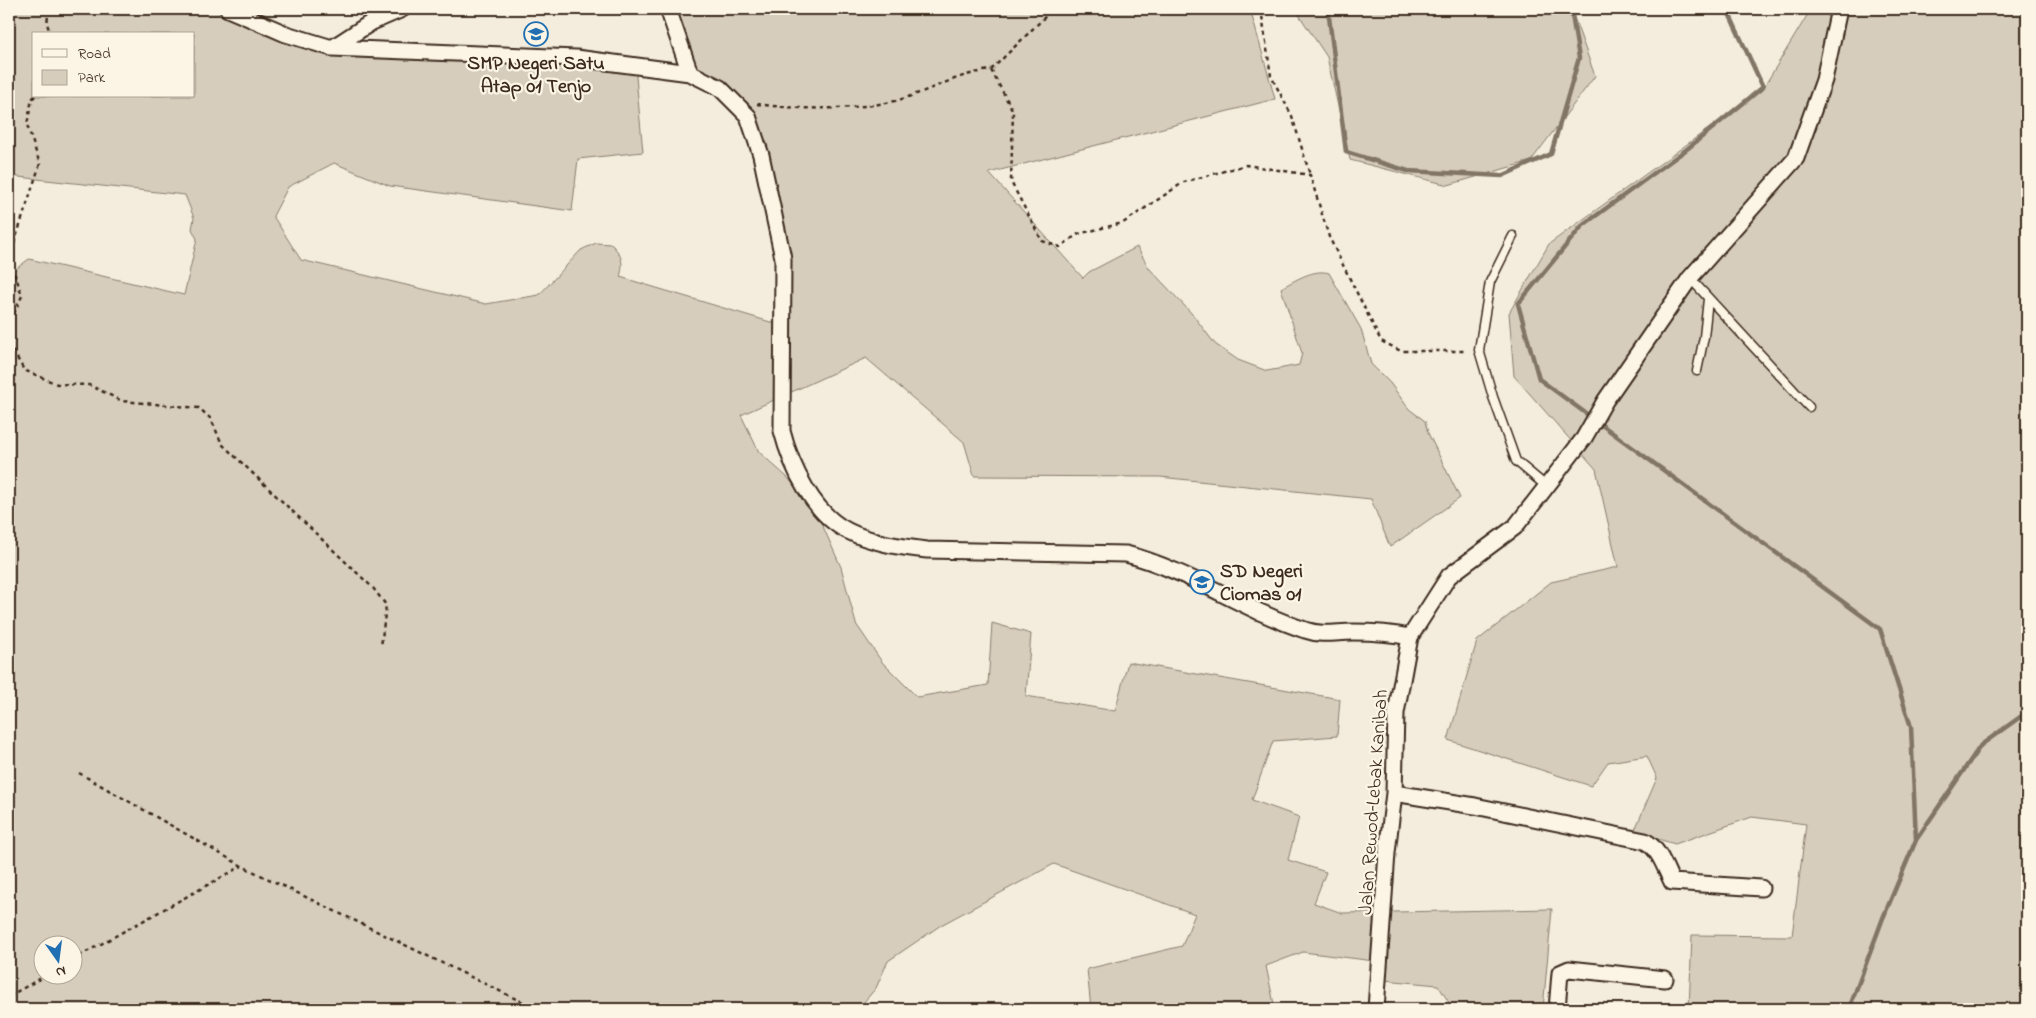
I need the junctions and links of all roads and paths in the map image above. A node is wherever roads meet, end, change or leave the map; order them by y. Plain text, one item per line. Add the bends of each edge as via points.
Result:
1 (49, 9) edge
2 (228, 9) edge
3 (402, 9) edge
4 (668, 9) edge
5 (1053, 9) edge
6 (1261, 9) edge
7 (1839, 9) edge
8 (49, 32) edge
9 (332, 48) junction
10 (991, 70) junction
11 (690, 73) junction
12 (34, 98) edge
13 (733, 101) junction
14 (1310, 175) junction
15 (1514, 236) dead end
16 (9, 259) edge
17 (9, 267) edge
18 (1690, 278) junction
19 (1708, 298) junction
20 (9, 324) edge
21 (9, 344) edge
22 (1479, 350) junction
23 (1697, 371) dead end
24 (1809, 407) dead end
25 (1546, 486) junction
26 (1410, 637) junction
27 (381, 646) dead end
28 (79, 773) dead end
29 (1394, 793) junction
30 (242, 866) junction
31 (1761, 888) dead end
32 (82, 954) edge
33 (1665, 979) dead end
34 (32, 983) edge
35 (9, 996) edge
36 (537, 1009) edge
37 (1376, 1009) edge
38 (1556, 1009) edge

1 - 8 path
2 - 9 street via 286,34
3 - 9 street via 372,22
4 - 11 street
5 - 10 path
6 - 14 path via 1271,76 1292,116
7 - 18 street via 1824,80 1796,158
9 - 11 street via 576,58
10 - 13 path via 973,72 887,102 798,110
10 - 14 path via 1013,111 1011,182 1042,241 1060,247 1078,234 1123,223 1184,182 1246,165
11 - 13 street via 720,88
12 - 16 path via 27,125 40,164
13 - 26 street via 748,116 758,147 783,258 782,431 789,456 820,507 847,531 903,547 927,550 1126,554 1146,558 1304,630 1320,634 1392,633
14 - 22 path via 1329,237 1382,341 1401,351
15 - 22 lane via 1490,282
17 - 20 path via 22,296
18 - 19 lane
18 - 25 street via 1605,401 1584,438
19 - 23 lane
19 - 24 lane
21 - 27 path via 24,370 57,384 89,385 122,401 199,408 211,419 222,444 374,588 386,605
22 - 25 lane via 1516,461
25 - 26 street via 1515,527 1449,576
26 - 29 street, Jalan Rewod–Lebak Kanibah via 1396,713
28 - 30 path
29 - 31 street via 1645,841 1659,853 1672,882
29 - 37 street, Jalan Rewod–Lebak Kanibah
30 - 32 path
30 - 36 path
33 - 38 street via 1569,969 1560,973
34 - 35 path

